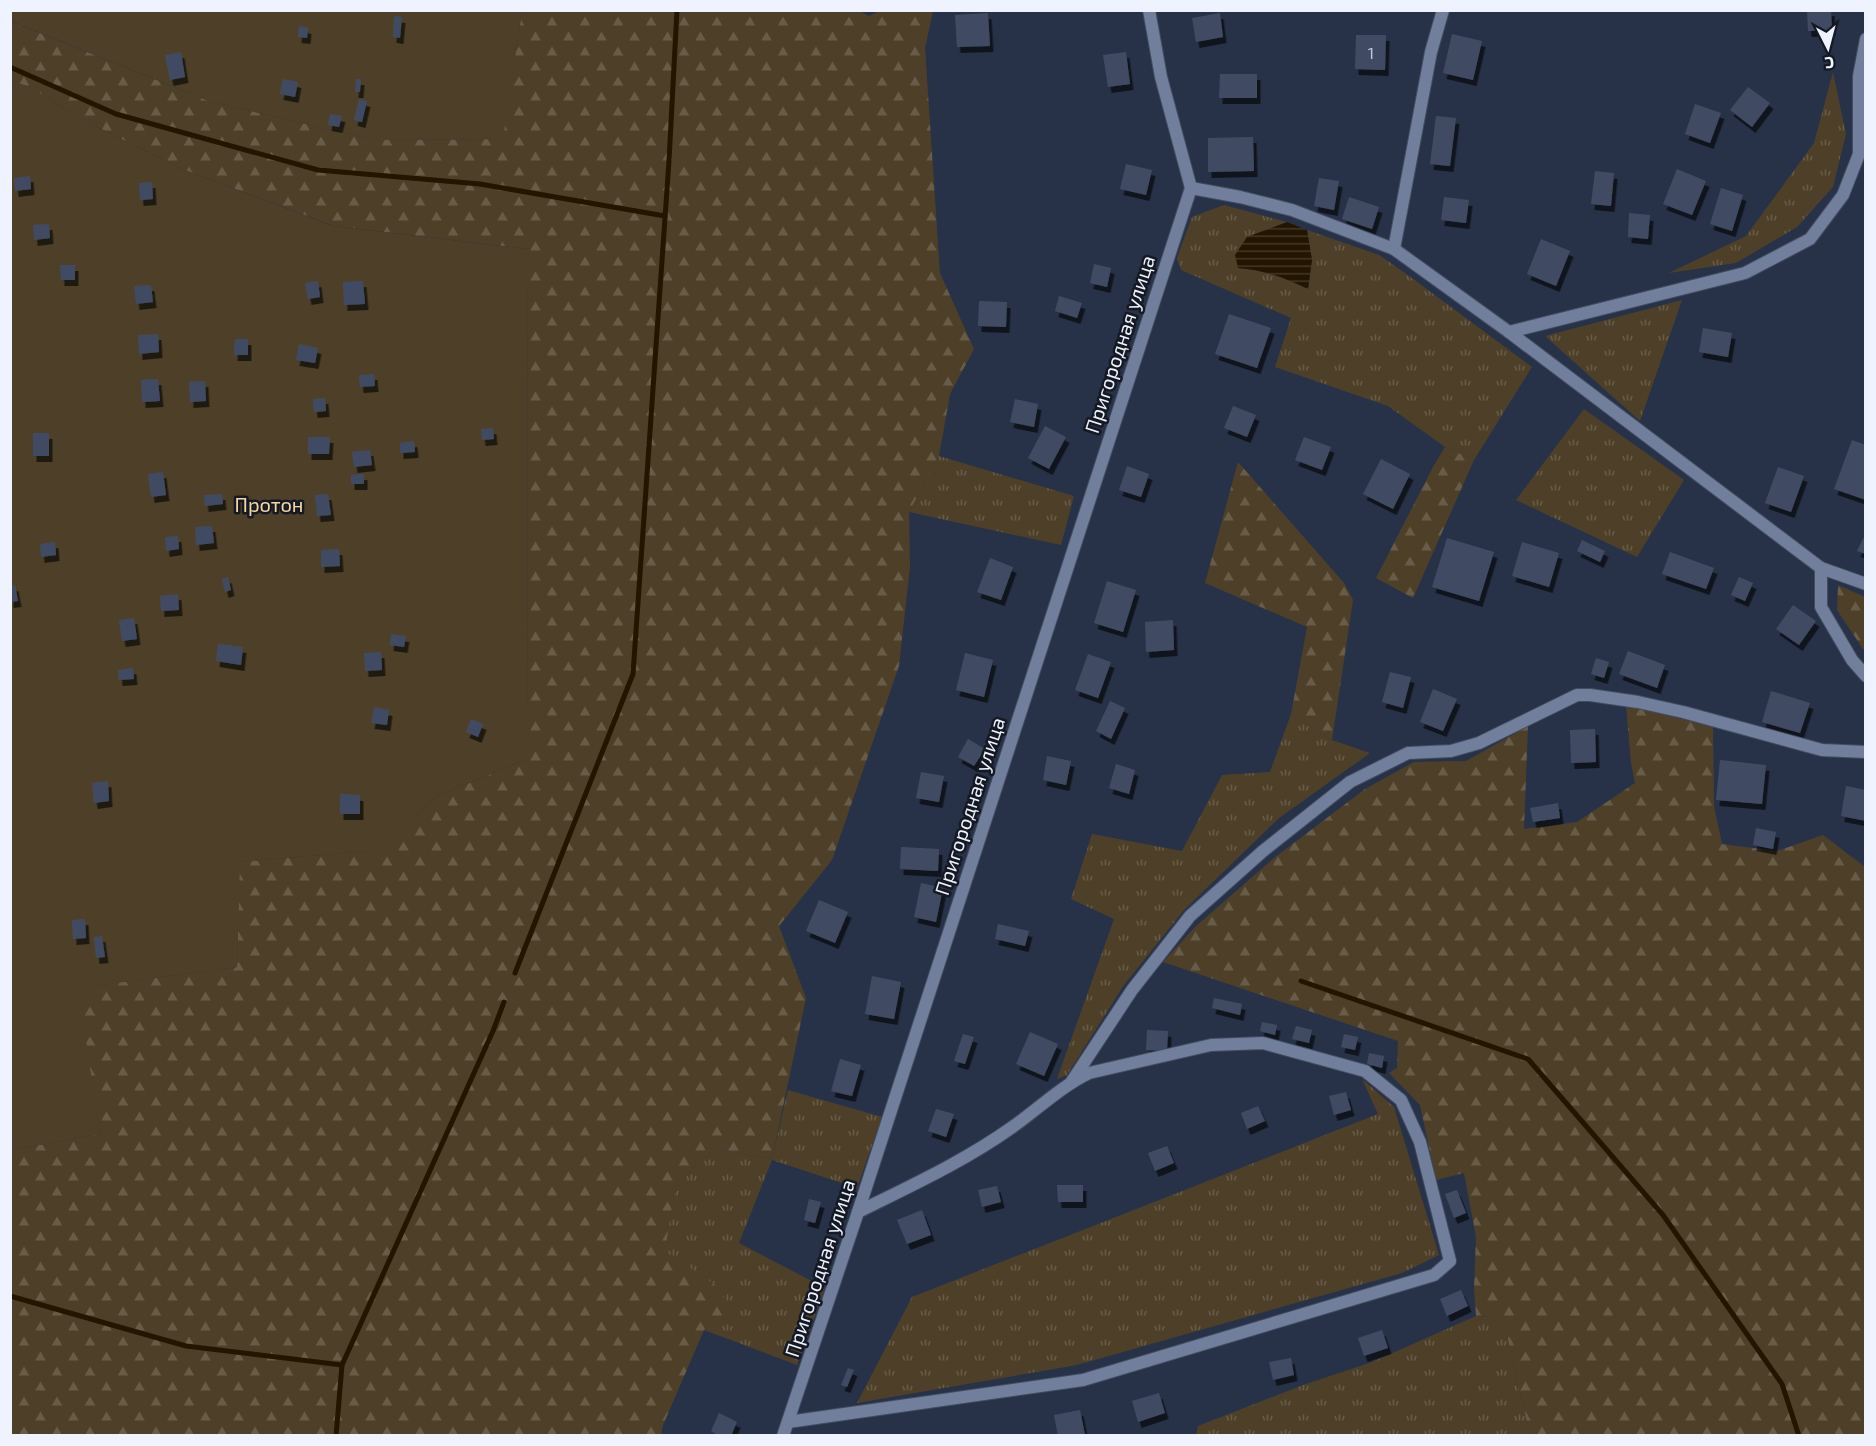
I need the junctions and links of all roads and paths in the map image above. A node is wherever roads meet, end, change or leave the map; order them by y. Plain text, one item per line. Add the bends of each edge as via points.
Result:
1 (1149, 10) edge
2 (1443, 10) edge
3 (1866, 39) edge
4 (1191, 188) junction
5 (1394, 249) junction
6 (1509, 332) junction
7 (1821, 568) junction
8 (1866, 584) edge
9 (1866, 676) edge
10 (1866, 752) edge
11 (1072, 1081) junction
12 (858, 1212) junction
13 (788, 1422) junction
14 (783, 1436) edge

1 - 4 street via 1161,77
2 - 5 street via 1431,52
3 - 6 street via 1859,76 1859,154 1843,195 1810,239 1745,273
4 - 5 street via 1292,210
4 - 12 street, Пригородная улица
5 - 6 street
6 - 7 street
7 - 8 street
7 - 9 street via 1821,607
10 - 11 street via 1822,750 1638,702 1576,695 1479,743 1451,751 1408,753 1350,782 1190,916 1132,990
11 - 12 street via 1010,1129 935,1174
11 - 13 street via 1089,1073 1211,1045 1253,1043 1365,1071 1401,1100 1420,1142 1450,1261 1434,1275 1083,1380
12 - 13 street, Пригородная улица
13 - 14 street, Пригородная улица

